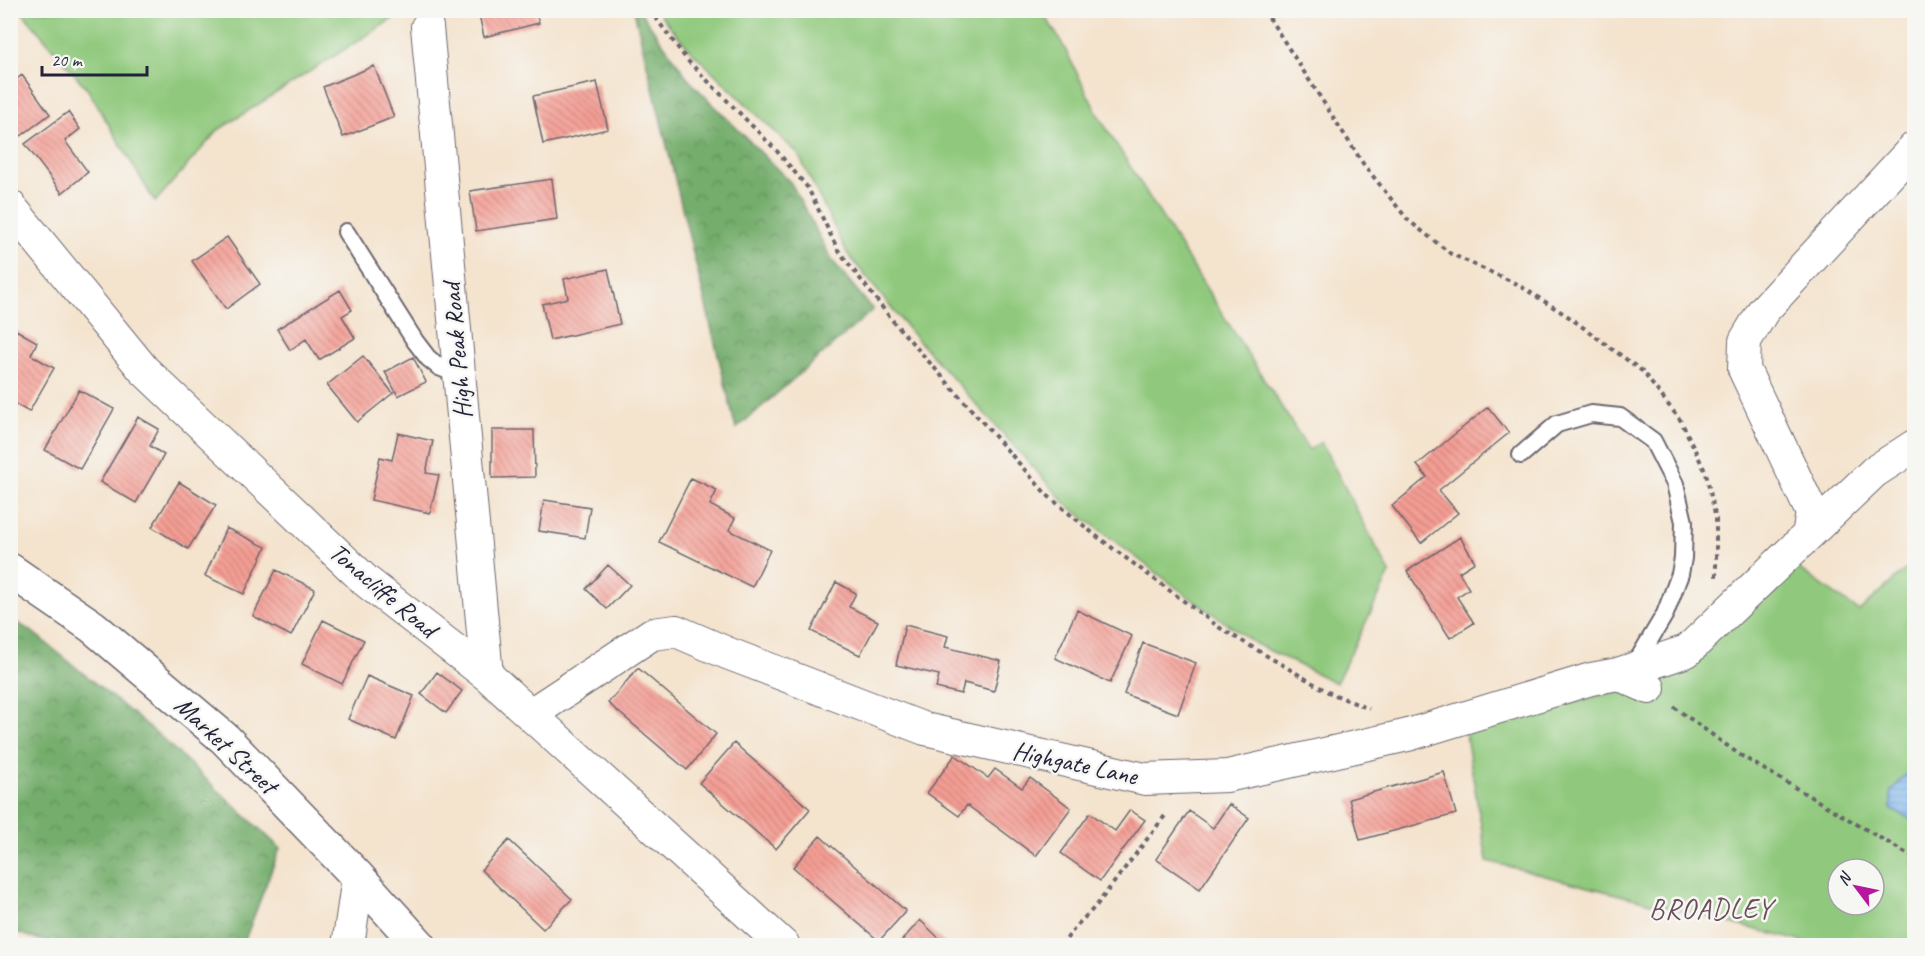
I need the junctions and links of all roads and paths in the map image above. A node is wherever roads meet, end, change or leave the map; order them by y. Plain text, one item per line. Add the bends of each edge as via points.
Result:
1 (650, 10) edge
2 (1264, 10) edge
3 (427, 27) dead end
4 (1914, 148) edge
5 (10, 206) edge
6 (346, 232) dead end
7 (459, 373) junction
8 (1914, 446) edge
9 (1521, 455) dead end
10 (1808, 535) junction
11 (10, 570) edge
12 (1719, 619) junction
13 (487, 675) junction
14 (1633, 678) junction
15 (531, 714) junction
16 (1408, 735) junction
17 (1194, 777) junction
18 (1914, 858) edge
19 (358, 877) junction
20 (348, 945) edge
21 (420, 945) edge
22 (784, 945) edge
23 (1061, 945) edge

1 - 16 path via 687,60 801,180 838,250 892,320 1047,495 1220,628 1328,692 1394,720
2 - 12 path via 1364,165 1408,220 1451,254 1517,284 1569,317 1642,371 1681,421 1706,473 1716,519
3 - 7 street, High Peak Road
4 - 10 street via 1763,311 1746,341 1744,369 1812,513
5 - 13 street, Tonacliffe Road via 144,370 368,582
6 - 7 lane via 428,358 449,372
7 - 13 street, High Peak Road
8 - 10 street, Highgate Lane via 1874,472
9 - 14 lane via 1557,424 1591,414 1620,417 1653,441 1675,484 1684,522 1680,574
10 - 12 street, Highgate Lane
11 - 19 main road, Market Street via 93,627 225,739
12 - 14 street, Highgate Lane via 1687,651
13 - 15 street, Tonacliffe Road
14 - 16 street, Highgate Lane via 1591,680
14 - 18 path via 1740,755
15 - 17 street, Highgate Lane via 652,634 676,631 924,729 1145,779
15 - 22 street, Tonacliffe Road
16 - 17 street, Highgate Lane via 1227,776
17 - 23 path via 1096,906
19 - 20 street
19 - 21 main road, Market Street

